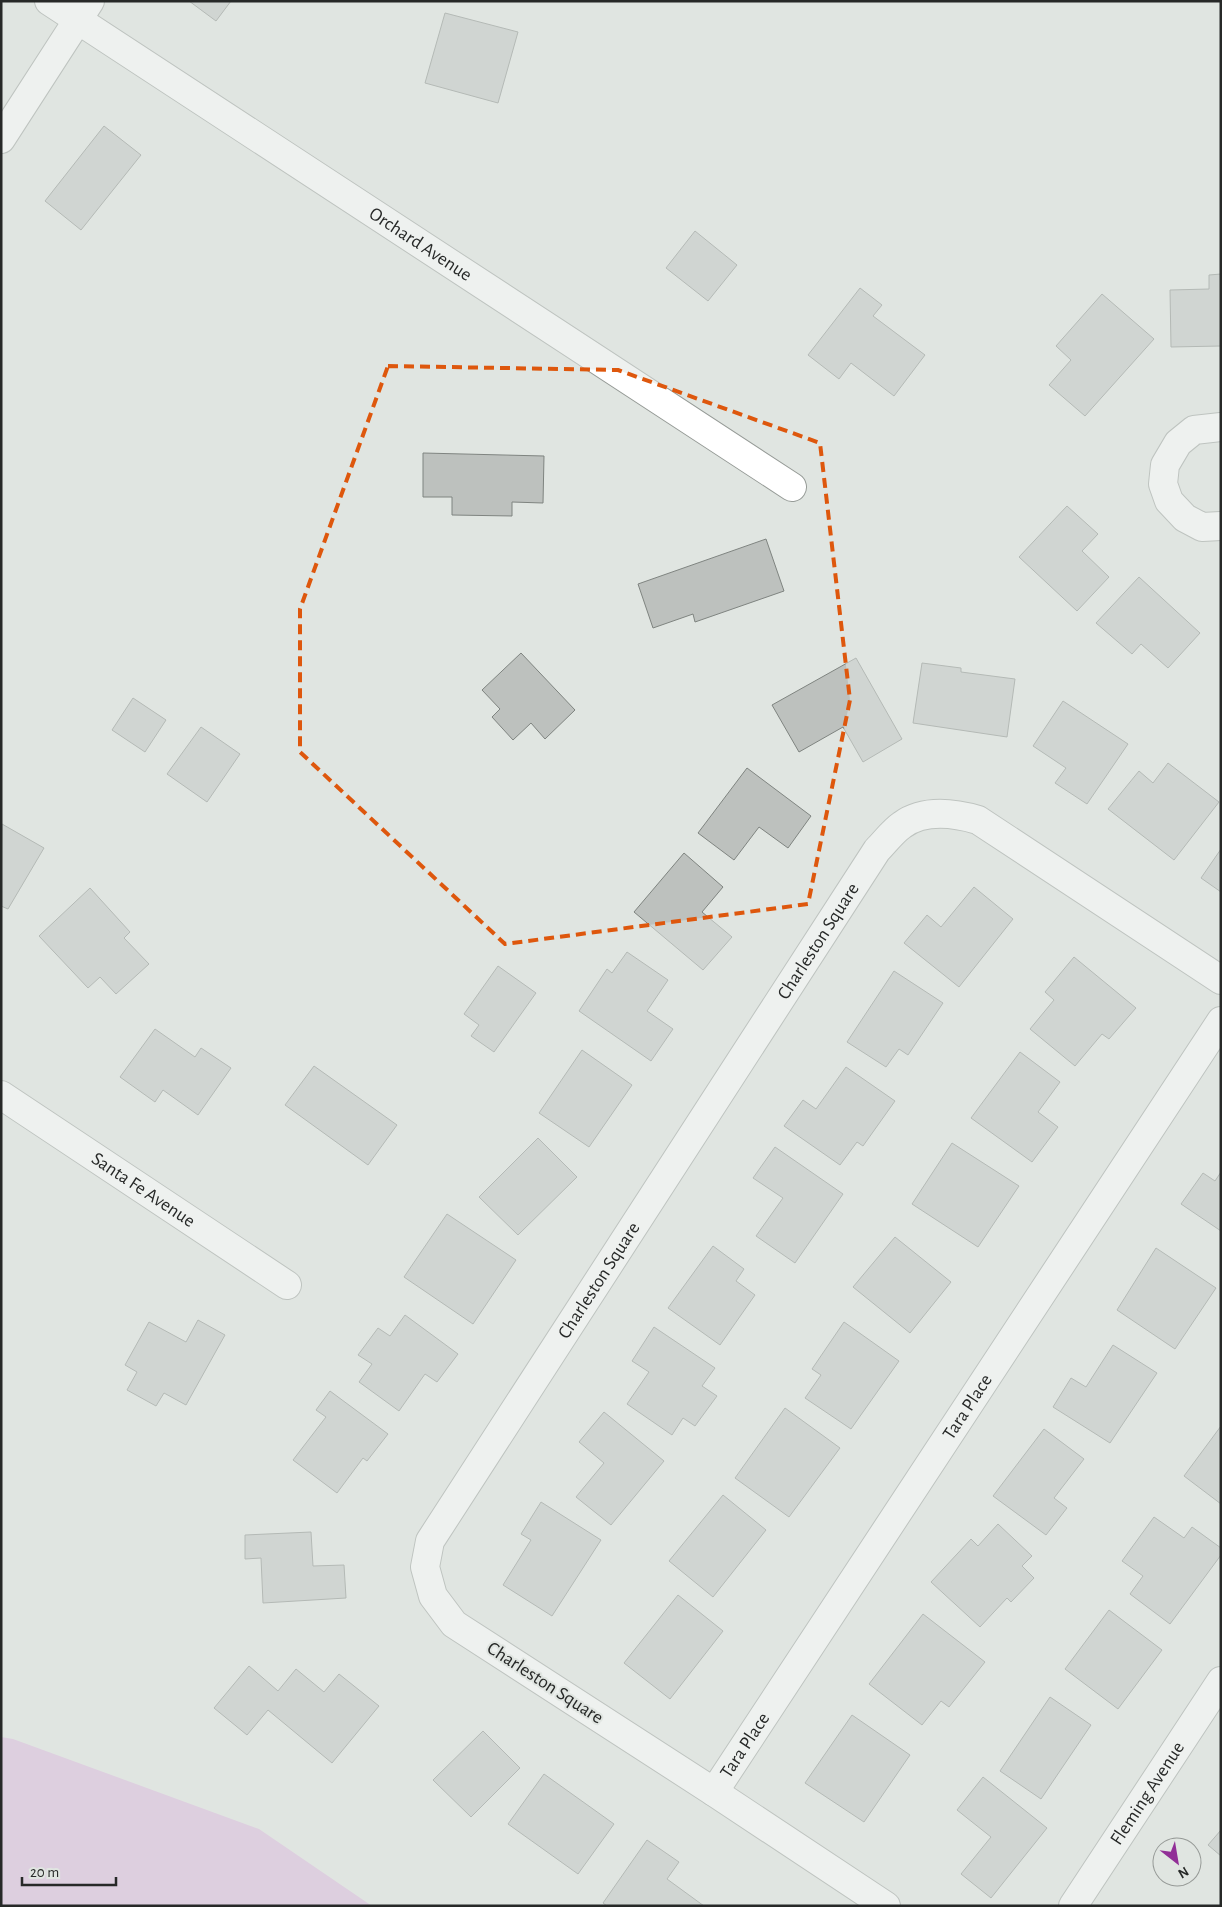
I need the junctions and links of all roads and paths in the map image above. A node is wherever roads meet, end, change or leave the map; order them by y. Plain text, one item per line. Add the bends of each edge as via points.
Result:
1 (48, 1) edge
2 (84, 11) edge
3 (1, 139) edge
4 (1221, 427) edge
5 (792, 487) dead end
6 (1221, 526) edge
7 (1221, 980) edge
8 (1221, 1021) edge
9 (1, 1095) edge
10 (287, 1285) dead end
11 (1221, 1681) edge
12 (714, 1792) junction
13 (886, 1906) edge
14 (1073, 1906) edge

1 - 2 street, Orchard Avenue
2 - 3 street
2 - 5 street, Orchard Avenue
4 - 6 street via 1194,430 1178,443 1165,464 1163,484 1169,501 1185,518 1202,527
7 - 12 street, Charleston Square via 978,820 959,814 928,814 902,824 871,858 430,1541 425,1567 433,1596 454,1624
8 - 12 street, Tara Place
9 - 10 street, Santa Fe Avenue
11 - 14 street, Fleming Avenue
12 - 13 street, Charleston Square

